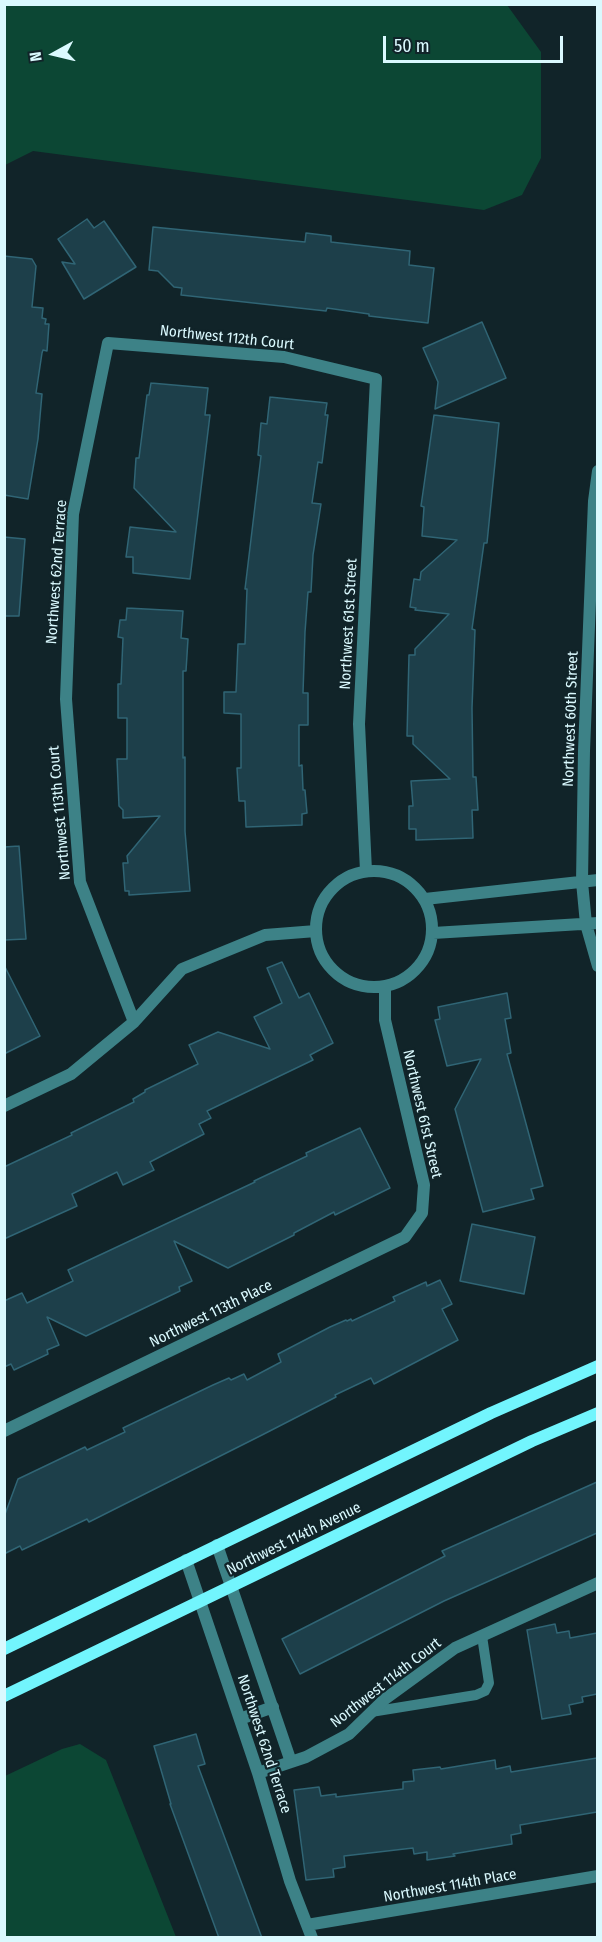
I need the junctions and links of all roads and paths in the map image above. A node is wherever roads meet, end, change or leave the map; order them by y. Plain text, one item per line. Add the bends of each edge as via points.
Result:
1 (108, 343) joint
2 (376, 379) joint
3 (597, 471) edge
4 (69, 735) joint
5 (366, 871) junction
6 (597, 880) edge
7 (582, 882) junction
8 (424, 899) junction
9 (592, 923) edge
10 (316, 931) junction
11 (433, 933) junction
12 (597, 966) edge
13 (385, 987) junction
14 (134, 1022) junction
15 (4, 1106) edge
16 (422, 1213) joint
17 (597, 1366) edge
18 (597, 1413) edge
19 (4, 1431) edge
20 (218, 1545) junction
21 (186, 1560) junction
22 (597, 1583) edge
23 (231, 1585) junction
24 (201, 1601) junction
25 (482, 1636) junction
26 (4, 1648) edge
27 (4, 1696) edge
28 (273, 1707) junction
29 (371, 1712) junction
30 (240, 1719) junction
31 (291, 1762) junction
32 (258, 1773) junction
33 (597, 1876) edge
34 (307, 1925) junction
35 (312, 1938) edge

1 - 2 street, Northwest 112th Court via 284,357
1 - 4 street, Northwest 62nd Terrace via 73,514 66,699
2 - 5 street, Northwest 61st Street via 359,723
3 - 7 street, Northwest 60th Street
4 - 14 street, Northwest 113th Court via 80,882
5 - 8 street via 400,876
5 - 10 street via 336,885 325,898
6 - 7 street
7 - 8 street
7 - 9 street, Northwest 60th Street
8 - 11 street
9 - 11 street
9 - 12 street, Northwest 60th Street
10 - 13 street via 320,951 330,968 365,987
10 - 14 street via 265,935 182,969
11 - 13 street via 418,968
13 - 16 street, Northwest 61st Street via 385,1020 424,1185
14 - 15 street via 71,1074
16 - 19 street, Northwest 113th Place via 405,1238
17 - 20 street, Northwest 114th Avenue
18 - 23 street, Northwest 114th Avenue
20 - 21 street, Northwest 114th Avenue
20 - 23 street, Northwest 62nd Terrace
21 - 24 street, Northwest 62nd Terrace
21 - 26 street, Northwest 114th Avenue
22 - 25 street, Northwest 114th Court
23 - 24 street, Northwest 114th Avenue
23 - 28 street, Northwest 62nd Terrace
24 - 27 street, Northwest 114th Avenue
24 - 30 street, Northwest 62nd Terrace
25 - 29 street, Northwest 114th Court via 455,1648
25 - 29 lane via 489,1683 485,1691
28 - 30 street
28 - 31 street, Northwest 62nd Terrace
29 - 31 street, Northwest 114th Court via 349,1734
30 - 32 street, Northwest 62nd Terrace
31 - 32 street, Northwest 114th Court
32 - 34 street, Northwest 62nd Terrace
33 - 34 street, Northwest 114th Place
34 - 35 street, Northwest 62nd Terrace

